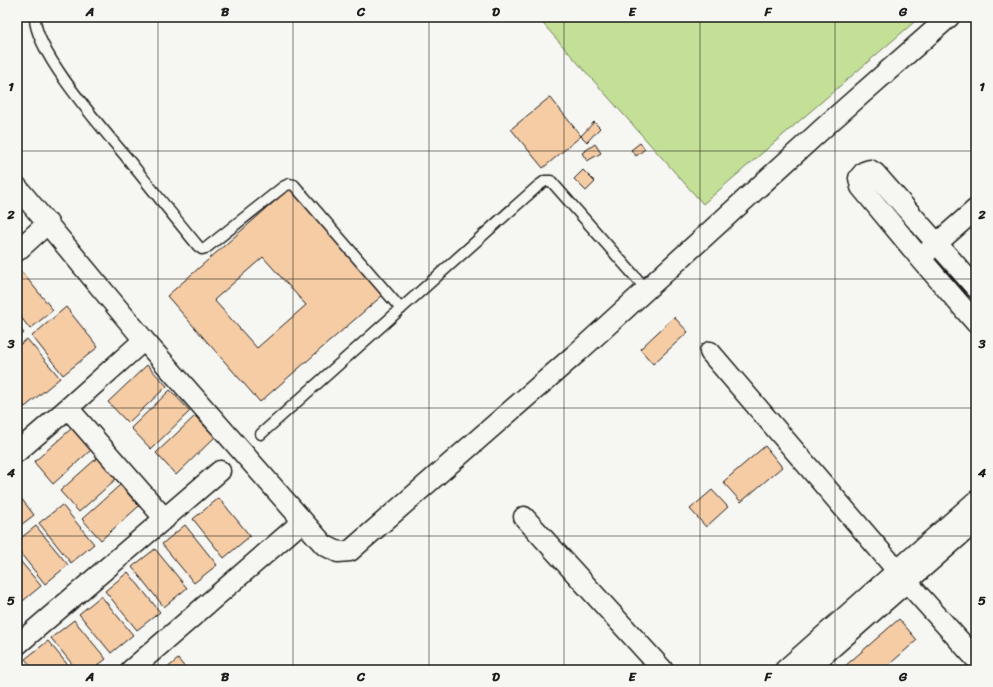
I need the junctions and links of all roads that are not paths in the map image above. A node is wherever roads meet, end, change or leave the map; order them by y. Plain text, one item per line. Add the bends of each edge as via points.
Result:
1 (35, 17) edge
2 (949, 17) edge
3 (17, 187) edge
4 (976, 210) edge
5 (48, 223) junction
6 (936, 244) junction
7 (17, 251) edge
8 (920, 258) junction
9 (976, 288) edge
10 (646, 290) junction
11 (401, 310) junction
12 (976, 323) edge
13 (144, 340) junction
14 (710, 352) dead end
15 (68, 408) junction
16 (261, 434) dead end
17 (17, 452) edge
18 (220, 471) dead end
19 (976, 501) edge
20 (524, 517) dead end
21 (165, 519) junction
22 (303, 521) junction
23 (976, 521) edge
24 (902, 576) junction
25 (17, 645) edge
26 (976, 659) edge
27 (131, 670) edge
28 (663, 670) edge
29 (784, 670) edge
30 (806, 670) edge

1 - 11 lane via 44,47 72,90 198,246 206,248 283,187 294,185
2 - 10 street
3 - 5 street
4 - 6 street
5 - 7 street
5 - 13 street
6 - 8 street
6 - 8 street via 875,173 870,170 864,172 859,178 861,187
6 - 9 street
8 - 12 street
10 - 11 lane via 551,181 545,181
10 - 22 street via 350,551 338,552 324,545
11 - 16 lane
13 - 15 street
13 - 22 street
14 - 24 street
15 - 17 street
15 - 21 street
18 - 21 street
19 - 24 street
20 - 28 street
21 - 25 street
22 - 27 street
23 - 24 street
24 - 26 street
24 - 29 street
24 - 30 street

